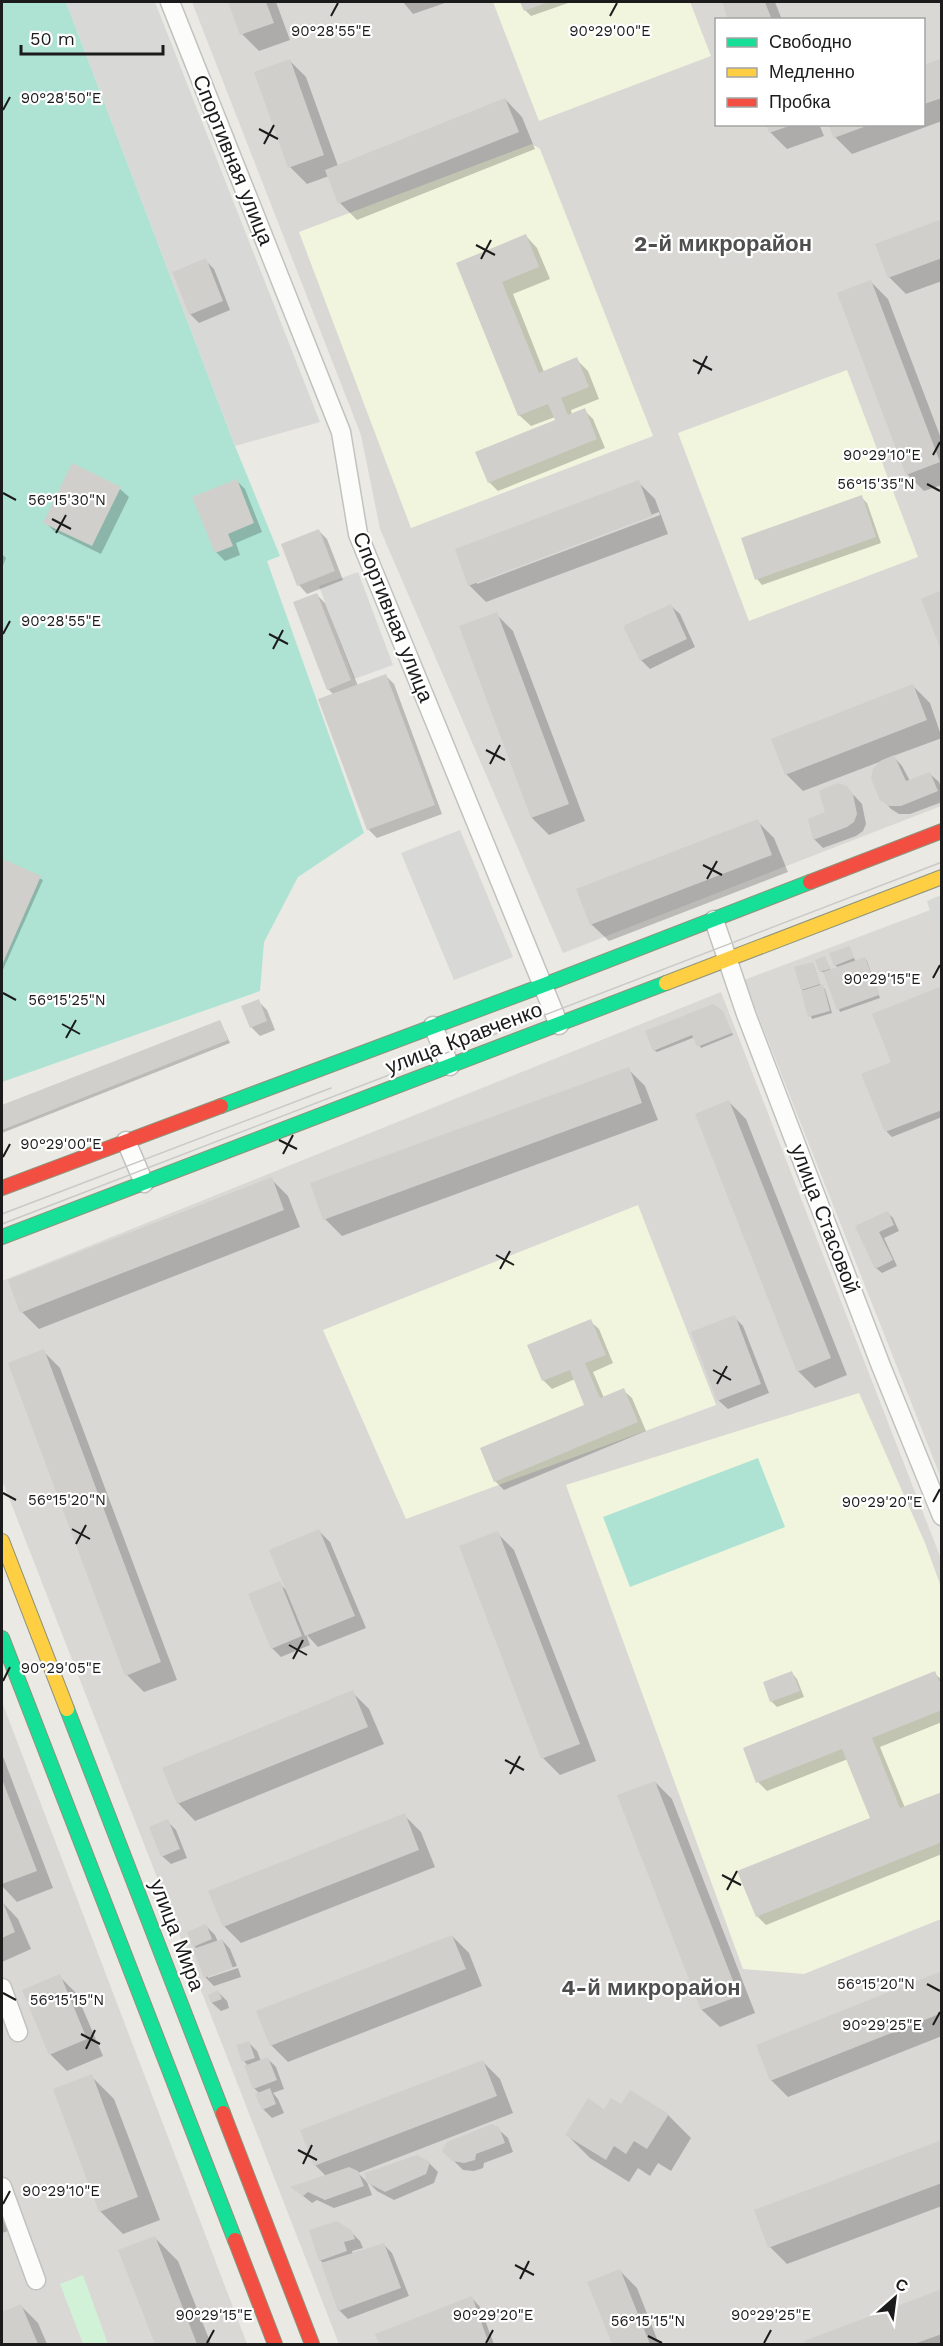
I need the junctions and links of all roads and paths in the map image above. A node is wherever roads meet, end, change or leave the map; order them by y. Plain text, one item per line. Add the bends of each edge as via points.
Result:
1 (170, 2) edge
2 (942, 831) edge
3 (942, 876) edge
4 (714, 920) junction
5 (727, 960) junction
6 (544, 985) junction
7 (559, 1024) junction
8 (433, 1026) junction
9 (450, 1066) junction
10 (126, 1141) junction
11 (144, 1183) junction
12 (2, 1188) edge
13 (2, 1237) edge
14 (942, 1516) edge
15 (2, 1541) edge
16 (2, 1638) edge
17 (2, 1988) edge
18 (18, 2032) dead end
19 (2, 2187) edge
20 (236, 2193) junction
21 (36, 2280) dead end
22 (275, 2344) edge
23 (312, 2344) edge

1 - 6 street, Спортивная улица via 341,432 358,534
2 - 4 main road, улица Кравченко
3 - 5 main road, улица Кравченко
4 - 5 street, улица Стасовой
4 - 6 main road, улица Кравченко
5 - 7 main road, улица Кравченко
5 - 14 street, улица Стасовой
6 - 7 street, Спортивная улица
6 - 8 main road, улица Кравченко
7 - 9 main road, улица Кравченко
8 - 9 street
8 - 10 main road, улица Кравченко
9 - 11 main road, улица Кравченко
10 - 11 street
10 - 12 main road, улица Кравченко
11 - 13 main road, улица Кравченко
15 - 20 main road, улица Мира
16 - 20 main road, улица Мира
17 - 18 street
19 - 21 street
20 - 22 main road, улица Мира
20 - 23 main road, улица Мира

